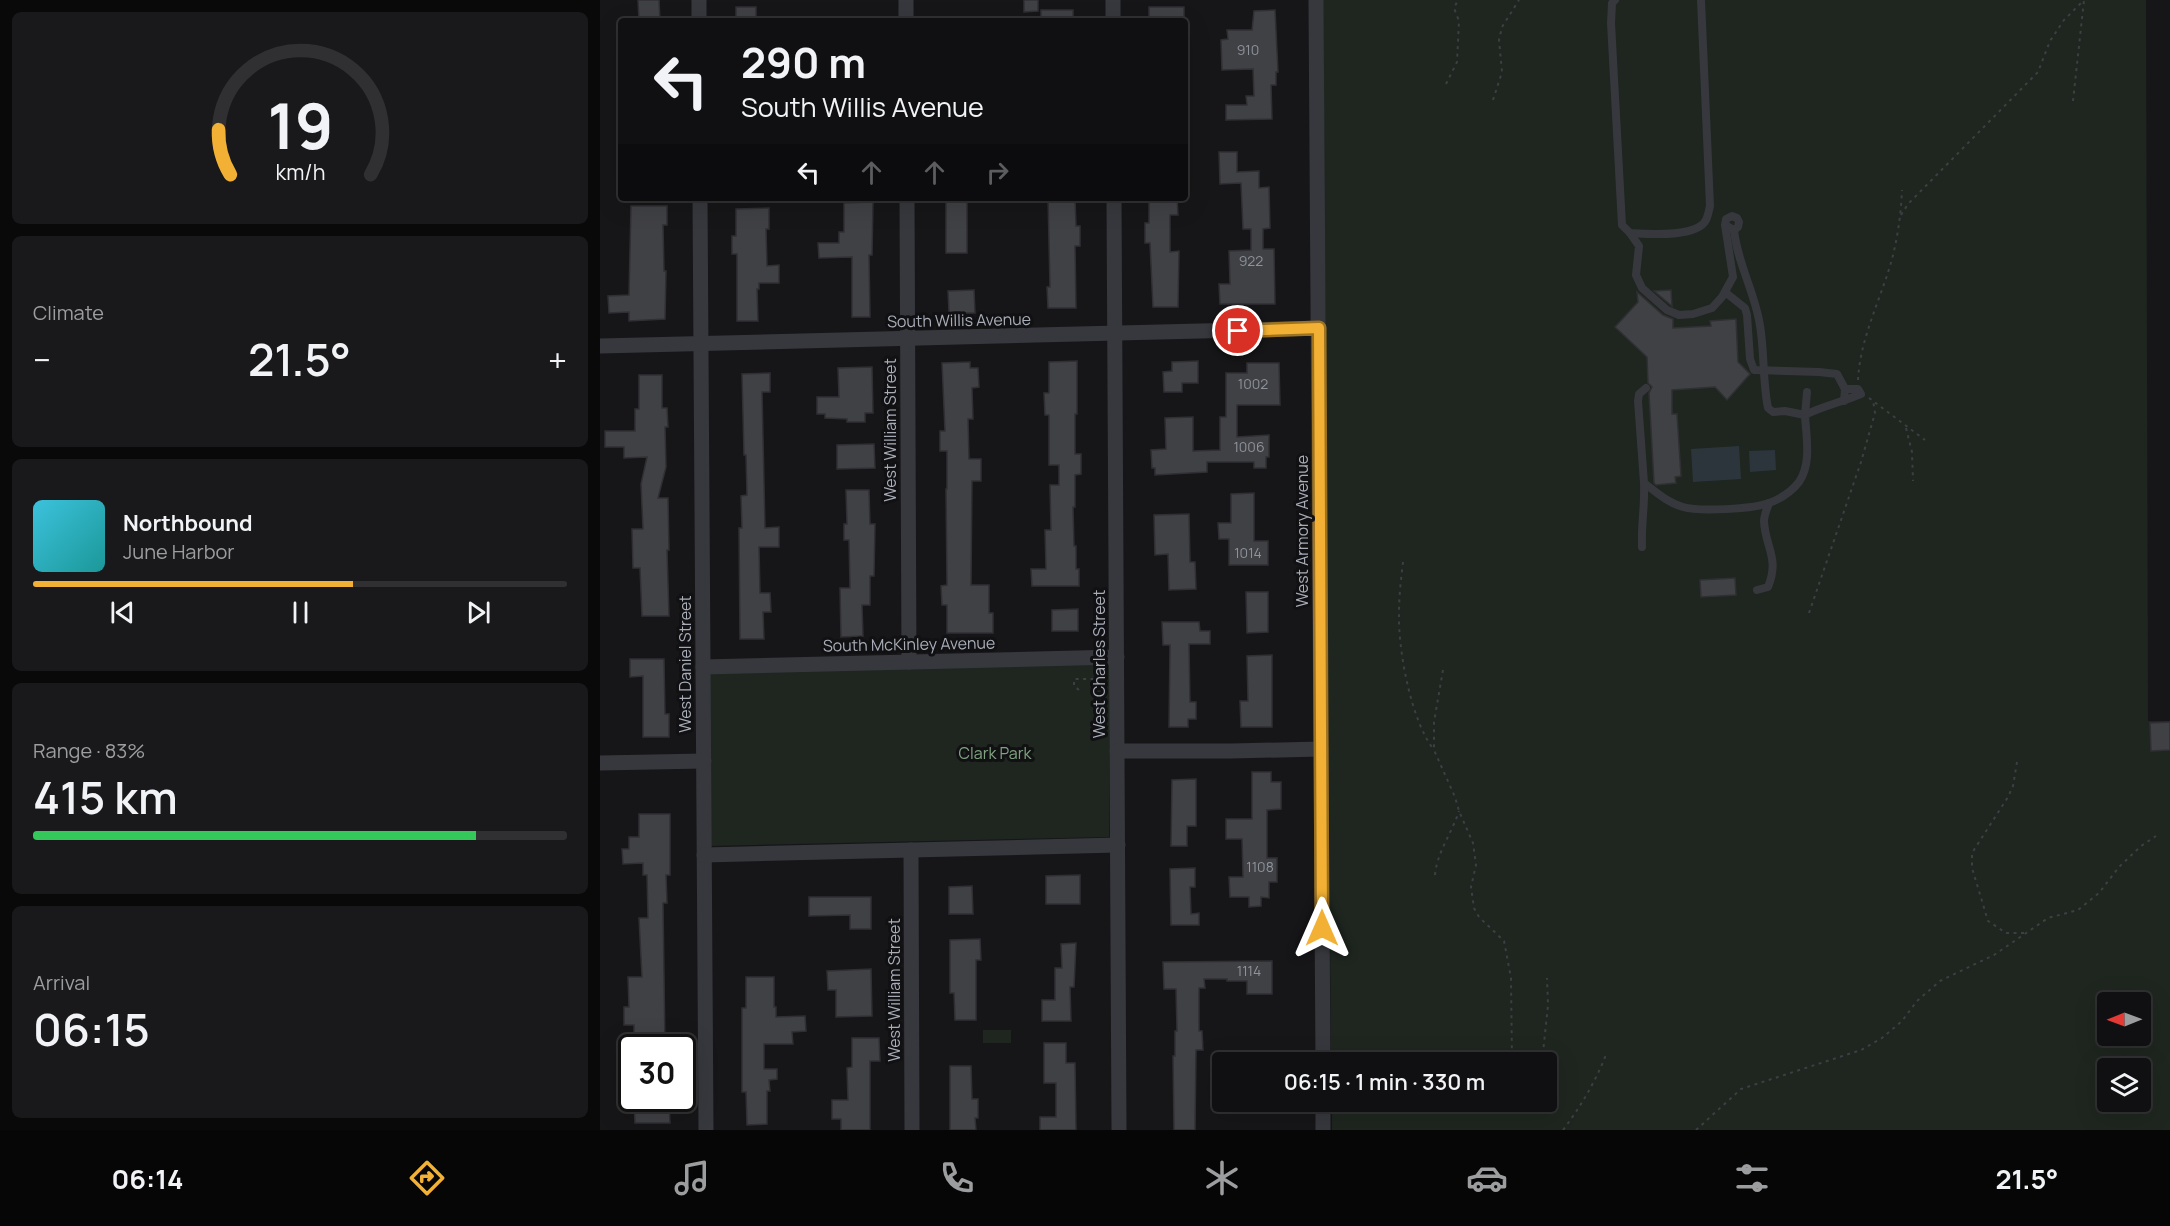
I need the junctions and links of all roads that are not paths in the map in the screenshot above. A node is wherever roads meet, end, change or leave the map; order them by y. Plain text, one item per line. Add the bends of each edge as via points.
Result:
1 (699, 0) edge
2 (906, 0) edge
3 (1113, 0) edge
4 (1317, 0) edge
5 (1615, 0) edge
6 (1701, 0) edge
7 (699, 18) edge
8 (906, 18) edge
9 (1113, 18) edge
10 (700, 201) edge
11 (907, 201) edge
12 (1114, 201) edge
13 (1725, 225) junction
14 (1734, 230) junction
15 (1630, 233) junction
16 (1725, 292) junction
17 (1319, 328) junction
18 (1115, 334) junction
19 (908, 339) junction
20 (701, 343) junction
21 (600, 346) edge
22 (1764, 371) junction
23 (1646, 388) dead end
24 (1845, 389) junction
25 (1808, 392) dead end
26 (1844, 401) junction
27 (1805, 415) junction
28 (1644, 483) junction
29 (1769, 503) junction
30 (1642, 547) dead end
31 (1757, 590) dead end
32 (1117, 657) junction
33 (909, 662) junction
34 (703, 667) junction
35 (1321, 749) junction
36 (1117, 751) junction
37 (704, 761) junction
38 (600, 764) edge
39 (1118, 844) junction
40 (911, 850) junction
41 (704, 855) junction
42 (1323, 1052) edge
43 (1323, 1112) edge
44 (706, 1130) edge
45 (912, 1130) edge
46 (1119, 1130) edge
47 (1323, 1130) edge

1 - 7 street
2 - 8 street
3 - 9 street
4 - 17 street, West Armory Avenue
5 - 15 lane via 1611,23 1622,225
6 - 15 lane via 1710,206 1706,221 1696,229
10 - 20 street, West Daniel Street
11 - 19 street, West William Street
12 - 18 street, West Charles Street
13 - 14 lane
13 - 14 lane via 1726,219 1737,218 1738,227
13 - 16 lane via 1733,278
14 - 22 lane via 1760,322
15 - 16 lane via 1638,246 1639,283 1667,310 1679,315 1703,312 1712,308
16 - 22 lane via 1745,308 1750,359 1754,370
17 - 18 street, South Willis Avenue
17 - 35 street, West Armory Avenue
18 - 19 street, South Willis Avenue
18 - 32 street, West Charles Street
19 - 20 street, South Willis Avenue
19 - 33 street, West William Street
20 - 21 street, South Willis Avenue
20 - 34 street, West Daniel Street
22 - 24 lane via 1837,374
22 - 27 lane via 1768,408 1773,412
23 - 28 lane via 1638,401
24 - 26 lane
24 - 26 lane via 1859,391
25 - 27 lane
26 - 27 lane
27 - 29 lane via 1807,461 1800,481 1787,494
28 - 29 lane via 1671,502 1700,510
28 - 30 lane
29 - 31 lane via 1764,519 1773,575 1768,587
32 - 33 street, South McKinley Avenue
32 - 36 street, West Charles Street
33 - 34 street, South McKinley Avenue
34 - 37 street, West Daniel Street
35 - 36 street
35 - 42 street, West Armory Avenue
36 - 39 street, West Charles Street
37 - 38 street
37 - 41 street, West Daniel Street
39 - 40 street
39 - 46 street, West Charles Street
40 - 41 street
40 - 45 street, West William Street
41 - 44 street, West Daniel Street
43 - 47 street

